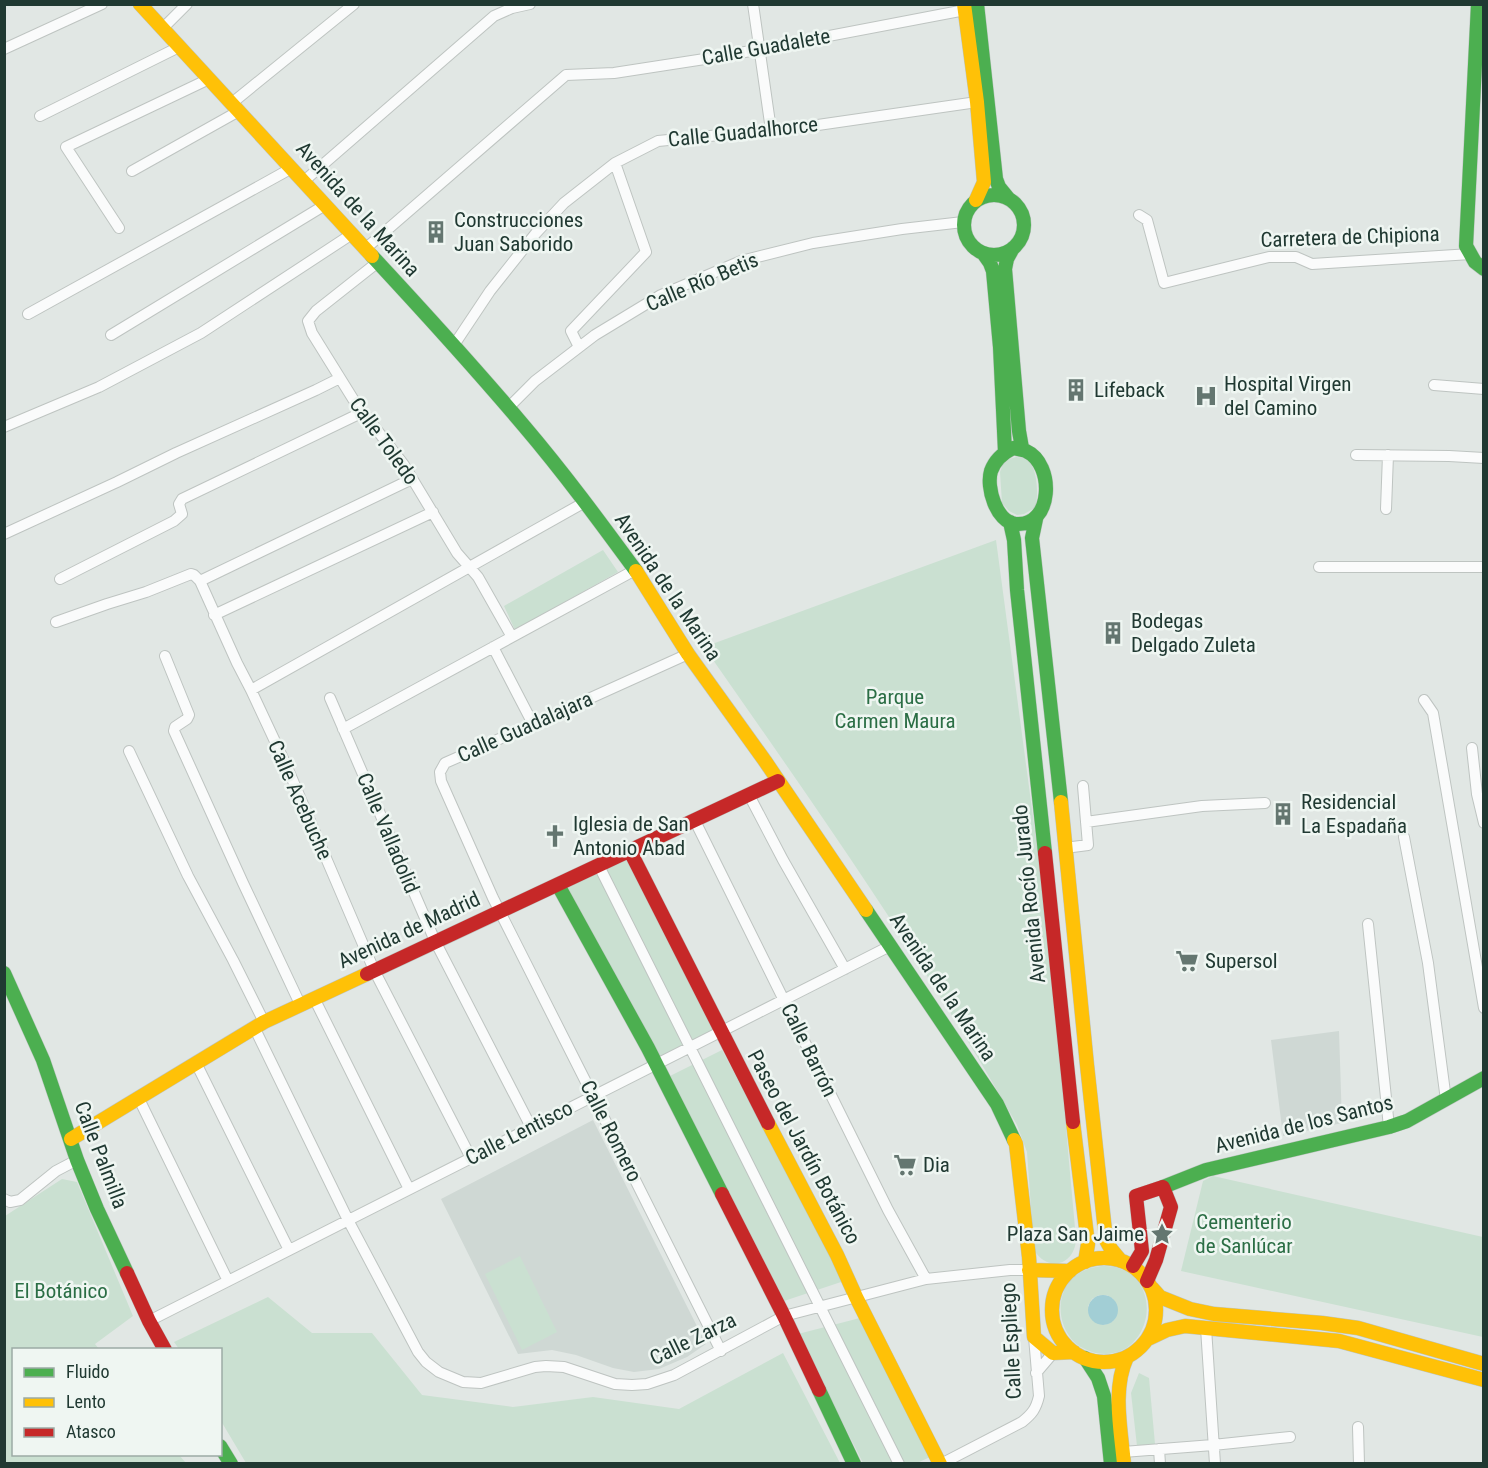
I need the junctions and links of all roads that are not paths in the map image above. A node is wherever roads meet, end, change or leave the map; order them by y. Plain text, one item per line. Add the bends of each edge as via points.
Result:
1 (102, 4) edge
2 (140, 4) edge
3 (187, 4) edge
4 (354, 4) edge
5 (530, 4) edge
6 (753, 4) edge
7 (1478, 4) edge
8 (969, 6) edge
9 (162, 28) junction
10 (179, 47) junction
11 (4, 49) edge
12 (760, 50) junction
13 (209, 79) junction
14 (977, 102) junction
15 (235, 107) junction
16 (40, 116) dead end
17 (771, 130) junction
18 (615, 163) junction
19 (292, 168) junction
20 (132, 171) dead end
21 (304, 181) junction
22 (1008, 198) junction
23 (976, 200) junction
24 (325, 205) junction
25 (1139, 215) dead end
26 (963, 222) junction
27 (119, 228) dead end
28 (352, 234) junction
29 (1013, 248) junction
30 (365, 249) junction
31 (983, 253) junction
32 (1471, 254) junction
33 (378, 262) junction
34 (1484, 269) edge
35 (28, 314) dead end
36 (111, 335) dead end
37 (454, 345) junction
38 (579, 347) junction
39 (340, 378) junction
40 (1434, 385) dead end
41 (1484, 389) edge
42 (508, 408) junction
43 (363, 412) junction
44 (4, 427) edge
45 (1022, 448) junction
46 (1005, 452) junction
47 (1356, 455) dead end
48 (1388, 455) junction
49 (1484, 458) edge
50 (412, 479) junction
51 (585, 502) junction
52 (1386, 509) dead end
53 (433, 512) junction
54 (1036, 519) junction
55 (1010, 522) junction
56 (4, 534) edge
57 (470, 567) junction
58 (1319, 567) dead end
59 (1484, 567) edge
60 (635, 570) junction
61 (60, 579) dead end
62 (200, 581) junction
63 (214, 615) junction
64 (56, 622) dead end
65 (512, 637) junction
66 (493, 647) junction
67 (688, 654) junction
68 (165, 656) dead end
69 (252, 690) junction
70 (330, 698) dead end
71 (1424, 700) dead end
72 (533, 724) junction
73 (344, 729) junction
74 (1472, 748) dead end
75 (129, 751) dead end
76 (778, 781) junction
77 (1083, 786) dead end
78 (749, 795) junction
79 (1265, 803) dead end
80 (694, 819) junction
81 (1086, 822) junction
82 (1484, 823) edge
83 (1404, 837) dead end
84 (1065, 848) junction
85 (630, 851) junction
86 (599, 866) junction
87 (558, 885) junction
88 (499, 911) junction
89 (1368, 924) dead end
90 (435, 941) junction
91 (890, 946) junction
92 (845, 969) junction
93 (374, 970) junction
94 (4, 973) edge
95 (314, 998) junction
96 (784, 999) junction
97 (300, 1004) junction
98 (1484, 1008) edge
99 (259, 1025) junction
100 (721, 1031) junction
101 (690, 1047) junction
102 (196, 1063) junction
103 (656, 1064) junction
104 (1484, 1078) edge
105 (593, 1096) junction
106 (138, 1097) junction
107 (1446, 1100) junction
108 (531, 1127) junction
109 (1389, 1127) junction
110 (71, 1139) junction
111 (471, 1158) junction
112 (77, 1160) junction
113 (1162, 1187) junction
114 (409, 1189) junction
115 (4, 1199) edge
116 (348, 1220) junction
117 (1140, 1237) junction
118 (1162, 1240) junction
119 (289, 1250) junction
120 (1085, 1262) junction
121 (1127, 1263) junction
122 (1029, 1270) junction
123 (1050, 1270) junction
124 (1070, 1271) junction
125 (926, 1279) junction
126 (228, 1281) junction
127 (1150, 1285) junction
128 (1030, 1292) junction
129 (856, 1297) junction
130 (820, 1307) junction
131 (784, 1316) junction
132 (149, 1321) junction
133 (1206, 1328) junction
134 (1034, 1337) junction
135 (1148, 1338) junction
136 (164, 1348) edge
137 (721, 1351) junction
138 (1053, 1353) junction
139 (1079, 1355) junction
140 (1127, 1357) junction
141 (1484, 1364) edge
142 (1036, 1373) junction
143 (1484, 1380) edge
144 (1358, 1426) dead end
145 (1290, 1437) dead end
146 (1213, 1445) junction
147 (222, 1449) edge
148 (1159, 1449) junction
149 (1123, 1458) edge
150 (231, 1464) edge
151 (854, 1464) edge
152 (899, 1464) edge
153 (940, 1464) edge
154 (1111, 1464) edge
155 (1161, 1464) edge
156 (1215, 1464) edge
157 (1359, 1464) edge

1 - 11 street
2 - 9 street, Avenida de la Marina
3 - 9 street
4 - 15 street
5 - 21 street via 494,16
6 - 12 street
7 - 32 street via 1466,246
8 - 12 street, Calle Guadalete
8 - 14 street
8 - 22 street via 996,178
9 - 10 street, Avenida de la Marina
10 - 13 street, Avenida de la Marina
10 - 16 street
12 - 17 street
12 - 30 street, Calle Guadalete via 614,73 566,75
13 - 15 street, Avenida de la Marina
13 - 27 street via 66,147
14 - 17 street, Calle Guadalhorce
14 - 23 street via 984,182
15 - 19 street, Avenida de la Marina
15 - 20 street
17 - 18 street, Calle Guadalhorce via 658,141
18 - 37 street, Calle Guadalhorce via 564,203 536,233
18 - 38 street via 646,252 571,331
19 - 21 street, Avenida de la Marina
19 - 35 street
21 - 24 street, Avenida de la Marina
22 - 23 street via 992,194
22 - 29 street via 1019,208 1024,222 1022,236
23 - 26 street
24 - 28 street, Avenida de la Marina
24 - 36 street
25 - 32 street, Carretera de Chipiona via 1147,220 1164,283 1269,257 1296,257 1312,264
26 - 31 street via 966,237
26 - 38 street, Calle Río Betis via 813,243 741,261 661,295
28 - 30 street, Avenida de la Marina
28 - 44 street via 201,333 99,387
29 - 31 street via 999,254
29 - 45 street via 1005,269
30 - 33 street, Avenida de la Marina
31 - 46 street via 993,271
32 - 34 street
33 - 37 street, Avenida de la Marina
33 - 39 street, Calle Toledo via 308,321
37 - 42 street, Avenida de la Marina
38 - 42 street, Calle Río Betis
39 - 43 street, Calle Toledo
39 - 56 street
40 - 41 street
42 - 51 street, Avenida de la Marina
43 - 50 street, Calle Toledo
43 - 61 street via 182,499 182,514 174,521
45 - 46 street
45 - 54 street via 1032,453 1043,470 1046,498
46 - 55 street via 996,459 989,477 998,512
47 - 48 street
48 - 49 street
48 - 52 street
50 - 53 street, Calle Toledo
50 - 62 street
51 - 57 street
51 - 60 street, Avenida de la Marina
53 - 57 street, Calle Toledo
53 - 63 street
54 - 55 street via 1023,525
54 - 84 street, Avenida Rocío Jurado via 1032,538
55 - 120 street, Avenida Rocío Jurado via 1088,1244
57 - 65 street, Calle Toledo
57 - 69 street
58 - 59 street
60 - 65 street
60 - 67 street, Avenida de la Marina
62 - 63 street, Calle Acebuche
62 - 64 street via 191,574
63 - 69 street, Calle Acebuche
65 - 66 street
66 - 72 street
66 - 73 street
67 - 72 street, Calle Guadalajara
67 - 76 street, Avenida de la Marina
68 - 97 street via 189,715 174,731
69 - 93 street, Calle Acebuche
70 - 73 street, Calle Valladolid
71 - 98 street via 1433,714
72 - 88 street, Calle Guadalajara via 445,763 440,772
73 - 90 street, Calle Valladolid
74 - 82 street
75 - 99 street, Calle Zarza
76 - 78 street, Avenida de Madrid
76 - 91 street, Avenida de la Marina
77 - 81 street, Avenida Rocío Jurado
78 - 80 street, Avenida de Madrid
78 - 92 street
79 - 81 street via 1202,806
80 - 85 street, Avenida de Madrid
80 - 96 street, Calle Barrón
81 - 84 street, Avenida Rocío Jurado via 1088,845
83 - 107 street via 1428,963
84 - 121 street, Avenida Rocío Jurado via 1106,1240
85 - 86 street, Avenida de Madrid
85 - 100 street, Paseo del Jardín Botánico
86 - 87 street, Avenida de Madrid
86 - 101 street
87 - 88 street, Avenida de Madrid
87 - 103 street
88 - 90 street, Avenida de Madrid
88 - 105 street, Calle Romero
89 - 109 street
90 - 93 street, Avenida de Madrid
90 - 108 street, Calle Valladolid
91 - 92 street, Calle Lentisco
91 - 122 street, Avenida de la Marina via 997,1104 1017,1144
92 - 96 street, Calle Lentisco
93 - 95 street, Avenida de Madrid
93 - 111 street, Calle Acebuche
94 - 110 street, Calle Palmilla via 43,1060
95 - 97 street, Avenida de Madrid
95 - 114 street
96 - 100 street, Calle Lentisco
96 - 125 street, Calle Barrón
97 - 99 street, Avenida de Madrid
99 - 102 street, Avenida de Madrid
99 - 116 street, Calle Zarza
100 - 101 street, Calle Lentisco
100 - 129 street, Paseo del Jardín Botánico
101 - 103 street, Calle Lentisco
101 - 130 street
102 - 106 street, Avenida de Madrid
102 - 119 street
103 - 105 street, Calle Lentisco
103 - 131 street
104 - 107 street, Avenida de los Santos
105 - 108 street, Calle Lentisco
105 - 137 street, Calle Romero
106 - 110 street, Avenida de Madrid
106 - 126 street
107 - 109 street, Avenida de los Santos
108 - 111 street, Calle Lentisco
109 - 113 street, Avenida de los Santos via 1206,1170
110 - 112 street, Calle Palmilla
111 - 114 street, Calle Lentisco
112 - 115 street via 56,1171 20,1200
112 - 132 street, Calle Palmilla
113 - 117 street via 1136,1196
113 - 118 street via 1171,1207
114 - 116 street, Calle Lentisco
116 - 119 street, Calle Lentisco
116 - 137 street, Calle Zarza via 418,1352 439,1372 463,1382 481,1383 546,1366 564,1367 615,1384 647,1384
117 - 118 street
117 - 121 street via 1142,1251
118 - 127 street
119 - 126 street, Calle Lentisco
120 - 121 street via 1109,1258
120 - 124 street
121 - 127 street
122 - 123 street, Calle Zarza
122 - 125 street, Calle Zarza
122 - 128 street, Calle Espliego
123 - 124 street, Calle Zarza
123 - 128 street
124 - 139 street via 1060,1283 1052,1313 1059,1335
125 - 129 street, Calle Zarza
126 - 132 street, Calle Lentisco
127 - 135 street via 1156,1305 1155,1323
127 - 141 street via 1160,1297 1190,1309 1358,1328
128 - 134 street, Calle Espliego
129 - 130 street, Calle Zarza
129 - 153 street, Paseo del Jardín Botánico
130 - 131 street, Calle Zarza
130 - 152 street
131 - 137 street, Calle Zarza
131 - 151 street
132 - 136 street, Calle Palmilla
133 - 135 street via 1185,1326
133 - 143 street via 1339,1341
133 - 146 street
134 - 138 street
134 - 142 street, Calle Espliego
135 - 140 street
138 - 139 street
138 - 142 street
139 - 140 street via 1099,1362
139 - 154 street via 1098,1378 1104,1396
140 - 149 street via 1119,1388
142 - 153 street, Calle Espliego via 1039,1396 1032,1414
144 - 157 street
145 - 146 street
146 - 148 street
146 - 156 street
147 - 150 street
148 - 149 street
148 - 155 street

